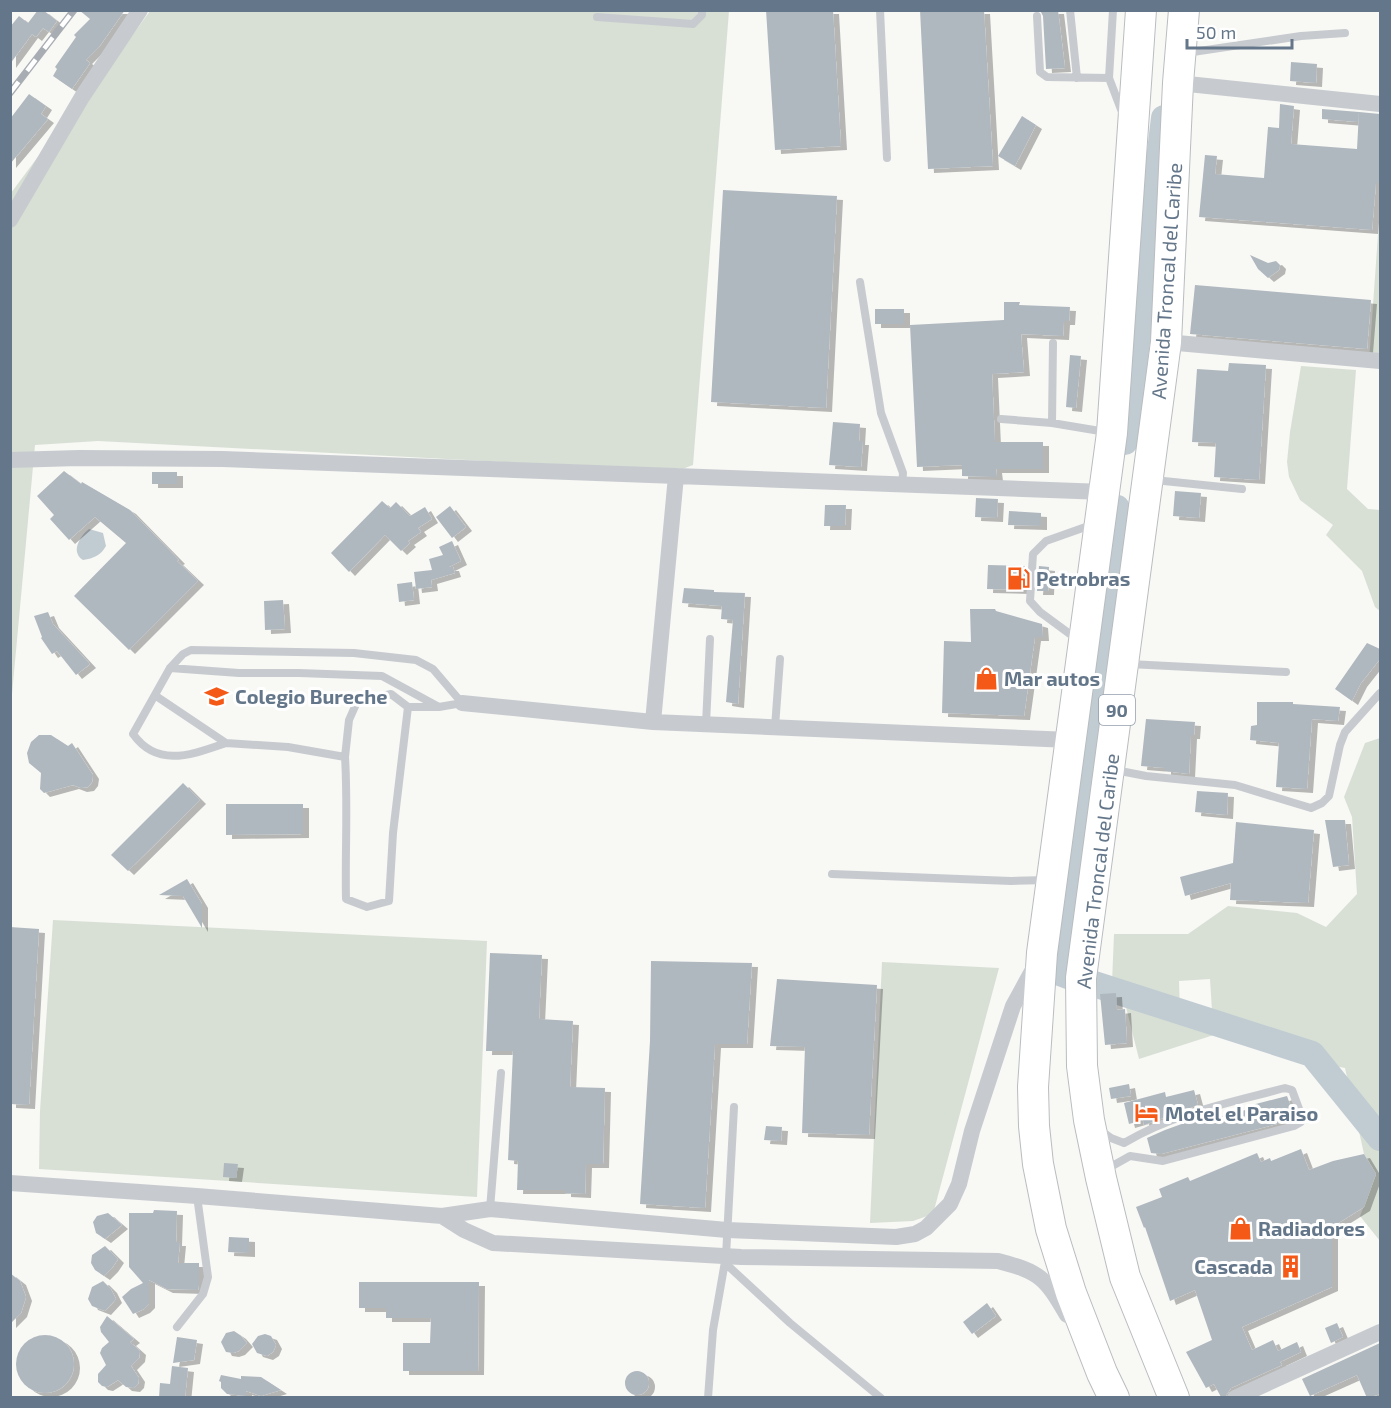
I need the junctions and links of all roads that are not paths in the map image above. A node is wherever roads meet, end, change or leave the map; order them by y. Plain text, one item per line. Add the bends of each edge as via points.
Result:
1 (140, 10) edge
2 (702, 10) edge
3 (880, 10) edge
4 (1070, 10) edge
5 (1113, 10) edge
6 (1141, 10) edge
7 (1184, 10) edge
8 (1037, 16) dead end
9 (597, 17) dead end
10 (1345, 33) dead end
11 (1180, 54) junction
12 (1077, 78) junction
13 (1109, 78) junction
14 (1178, 84) junction
15 (1380, 104) edge
16 (1131, 139) junction
17 (887, 158) dead end
18 (10, 220) edge
19 (860, 282) dead end
20 (1166, 342) junction
21 (1053, 343) dead end
22 (1380, 361) edge
23 (1001, 419) dead end
24 (1052, 423) junction
25 (1112, 433) junction
26 (10, 460) edge
27 (676, 476) junction
28 (1147, 480) junction
29 (902, 485) junction
30 (1242, 489) dead end
31 (1104, 492) junction
32 (1100, 522) junction
33 (710, 639) dead end
34 (1083, 644) junction
35 (780, 659) dead end
36 (1123, 664) junction
37 (170, 668) junction
38 (1286, 672) dead end
39 (1380, 693) edge
40 (156, 696) junction
41 (462, 703) junction
42 (408, 707) junction
43 (440, 707) junction
44 (653, 722) junction
45 (706, 724) junction
46 (775, 727) junction
47 (1070, 740) junction
48 (226, 743) junction
49 (345, 758) junction
50 (1109, 769) junction
51 (832, 874) dead end
52 (1052, 880) junction
53 (1042, 953) junction
54 (501, 1073) dead end
55 (734, 1107) dead end
56 (1089, 1120) junction
57 (1124, 1143) junction
58 (1130, 1156) junction
59 (1101, 1178) junction
60 (10, 1183) edge
61 (197, 1196) junction
62 (489, 1209) junction
63 (442, 1216) junction
64 (727, 1230) junction
65 (896, 1236) junction
66 (896, 1259) junction
67 (725, 1260) junction
68 (177, 1327) dead end
69 (1380, 1332) edge
70 (1108, 1385) edge
71 (708, 1398) edge
72 (882, 1398) edge
73 (1174, 1398) edge
74 (1235, 1398) edge

1 - 18 street via 82,97
2 - 9 lane via 693,24
3 - 17 lane
4 - 12 lane
5 - 13 lane
6 - 16 highway, 90
7 - 11 highway, Avenida Troncal del Caribe / 90
8 - 12 lane via 1040,72 1047,77
10 - 11 lane
11 - 14 highway, Avenida Troncal del Caribe / 90
12 - 13 lane
13 - 16 lane
14 - 15 street
14 - 20 highway, Avenida Troncal del Caribe / 90
16 - 25 highway, 90
19 - 29 lane via 881,413 903,473
20 - 22 street
20 - 28 highway, Avenida Troncal del Caribe / 90
21 - 24 lane
23 - 24 lane
24 - 25 lane
25 - 31 highway, 90
26 - 27 street via 223,459
27 - 29 street
27 - 44 street
28 - 30 lane
28 - 36 highway, Avenida Troncal del Caribe / 90
29 - 31 street
31 - 32 highway, 90
32 - 34 highway, 90
32 - 34 lane via 1046,541 1033,554 1030,601
33 - 45 lane
34 - 47 highway, 90
35 - 46 lane
36 - 38 lane
36 - 50 highway, Avenida Troncal del Caribe / 90
37 - 40 lane
37 - 41 lane via 191,650 395,656 416,660 433,669
37 - 43 lane via 382,676
39 - 50 lane via 1345,732 1329,796 1311,808 1235,785
40 - 48 lane
40 - 48 lane via 133,734 140,744 162,756 190,755
41 - 43 lane
41 - 44 street
42 - 43 lane
42 - 49 lane via 391,694 357,702 349,720
42 - 49 lane via 389,901 367,907 346,899
44 - 45 street
45 - 46 street
46 - 47 street
47 - 52 highway, 90
48 - 49 lane via 288,747
50 - 56 highway, Avenida Troncal del Caribe / 90 via 1081,978 1082,1066
51 - 52 lane
52 - 53 highway, 90
53 - 65 street via 1013,1006 950,1204 926,1228
53 - 70 highway, 90 via 1033,1087 1038,1164 1051,1229 1071,1293
54 - 62 lane
55 - 64 lane
56 - 57 lane
56 - 59 highway, Avenida Troncal del Caribe / 90
57 - 58 lane
57 - 58 lane via 1175,1117 1285,1088 1292,1090 1302,1117 1294,1126 1163,1161
58 - 59 lane via 1113,1165
59 - 73 highway, Avenida Troncal del Caribe / 90 via 1125,1277
60 - 61 street
61 - 63 street
61 - 68 lane via 208,1277 203,1294
62 - 63 street
62 - 64 street
63 - 67 street via 493,1244
64 - 65 street
64 - 67 lane
65 - 66 street
66 - 67 street
66 - 70 street via 998,1261 1028,1269 1051,1286
67 - 71 lane via 713,1330
67 - 72 lane via 790,1323
69 - 74 street

